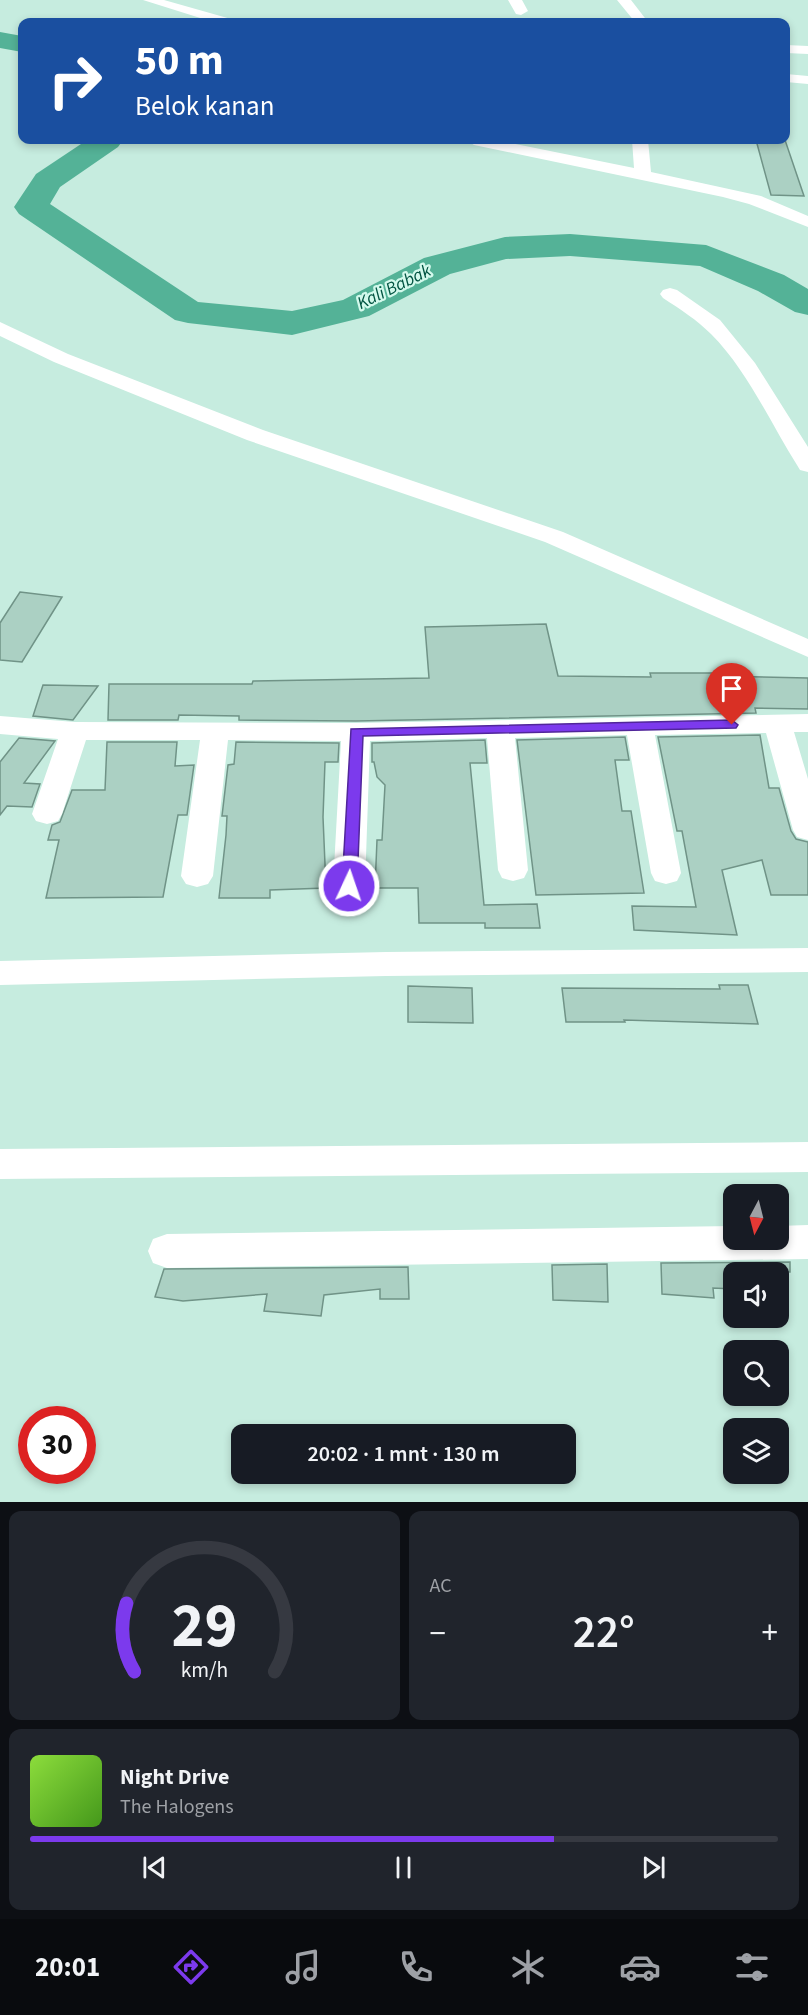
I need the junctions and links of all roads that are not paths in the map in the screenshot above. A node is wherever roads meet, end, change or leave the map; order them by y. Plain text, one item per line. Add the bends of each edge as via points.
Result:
1 (150, 0) edge
2 (624, 0) edge
3 (171, 2) edge
4 (215, 18) edge
5 (639, 18) edge
6 (790, 49) edge
7 (808, 50) edge
8 (790, 78) edge
9 (808, 80) edge
10 (493, 144) edge
11 (640, 144) edge
12 (643, 176) junction
13 (755, 200) junction
14 (808, 202) edge
15 (808, 222) edge
16 (670, 294) dead end
17 (0, 328) edge
18 (808, 465) edge
19 (808, 649) edge
20 (808, 723) edge
21 (778, 724) junction
22 (639, 725) junction
23 (1, 726) edge
24 (500, 728) junction
25 (215, 730) junction
26 (75, 731) junction
27 (356, 732) junction
28 (47, 814) dead end
29 (808, 830) edge
30 (513, 870) dead end
31 (666, 873) dead end
32 (197, 876) dead end
33 (349, 886) dead end
34 (808, 960) edge
35 (0, 973) edge
36 (808, 1158) edge
37 (0, 1164) edge
38 (808, 1242) edge
39 (167, 1251) dead end

1 - 3 street
2 - 5 street
3 - 4 street
6 - 7 street
8 - 9 street
10 - 12 street
11 - 12 street
12 - 13 street
13 - 14 street
13 - 15 street
16 - 18 street via 724,336
17 - 19 street via 61,358 255,435 554,537
20 - 21 street
21 - 22 street
21 - 29 street
22 - 24 street
22 - 31 street
23 - 26 street
24 - 27 street
24 - 30 street
25 - 26 street
25 - 27 street
25 - 32 street
26 - 28 street
27 - 33 street
34 - 35 street
36 - 37 street
38 - 39 street

